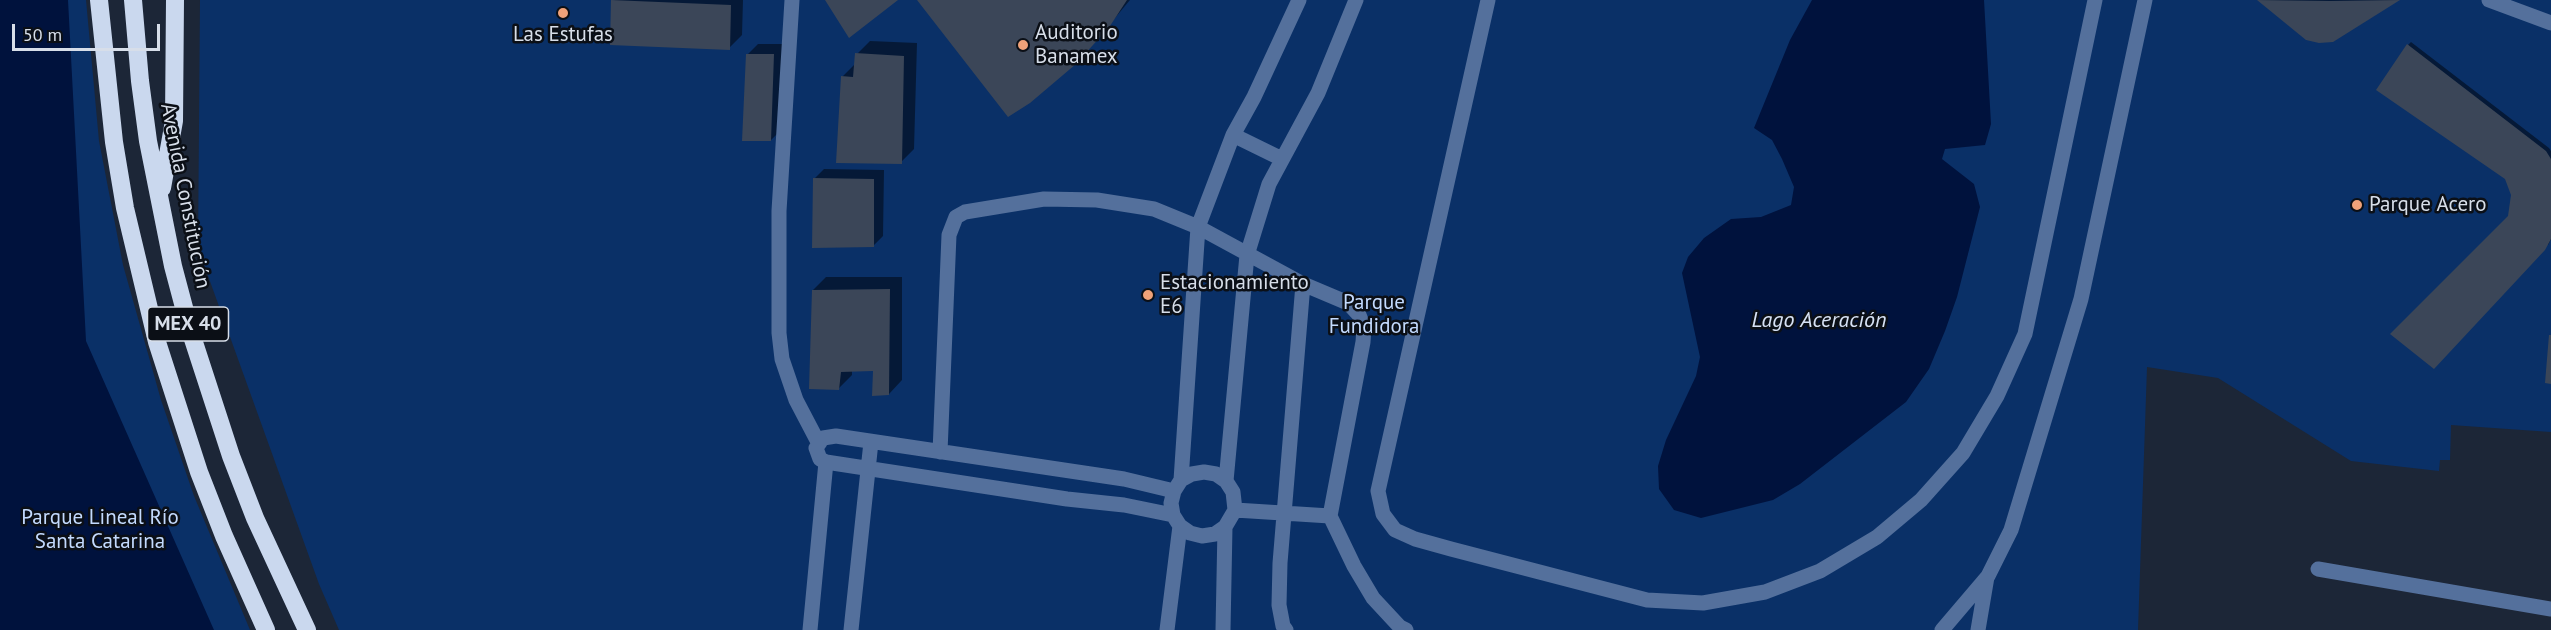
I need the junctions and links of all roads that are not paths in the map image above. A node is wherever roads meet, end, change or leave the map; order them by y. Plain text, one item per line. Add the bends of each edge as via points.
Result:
1 (99, 0) edge
2 (133, 0) edge
3 (175, 0) edge
4 (792, 0) edge
5 (1299, 0) edge
6 (1356, 0) edge
7 (1488, 0) edge
8 (2095, 0) edge
9 (2145, 0) edge
10 (2489, 0) edge
11 (2551, 23) edge
12 (1233, 135) junction
13 (1282, 159) junction
14 (159, 201) junction
15 (1198, 227) junction
16 (1247, 255) junction
17 (1303, 284) junction
18 (818, 442) junction
19 (871, 442) junction
20 (939, 452) junction
21 (826, 462) junction
22 (867, 469) junction
23 (1226, 481) junction
24 (1177, 486) junction
25 (1235, 510) junction
26 (1286, 512) junction
27 (1330, 516) junction
28 (1176, 521) junction
29 (1225, 527) junction
30 (2318, 569) dead end
31 (1988, 576) junction
32 (2551, 609) edge
33 (266, 630) edge
34 (307, 630) edge
35 (810, 630) edge
36 (851, 630) edge
37 (1167, 630) edge
38 (1223, 630) edge
39 (1286, 630) edge
40 (1406, 630) edge
41 (1942, 630) edge
42 (1978, 630) edge

1 - 33 highway, MEX 40 via 125,208 154,330 199,472
2 - 14 highway, Avenida Constitución / MEX 40 via 140,81
3 - 14 highway via 174,121
4 - 18 street via 779,211 779,333 782,359 796,400
5 - 12 street
6 - 13 street via 1318,93
7 - 8 street via 1378,491 1383,514 1395,530 1442,547 1647,600 1703,603 1765,592 1820,571 1877,537 1920,500 1963,453 1997,396 2025,334
9 - 31 street via 2081,299 2012,530
10 - 11 street
12 - 13 street
12 - 15 street
13 - 16 street via 1269,184
14 - 34 highway, Avenida Constitución / MEX 40 via 190,330 216,414 255,518
15 - 16 street
15 - 20 street via 1154,209 1097,200 1044,199 965,212 956,217 949,235
15 - 24 street
16 - 17 street
16 - 23 street
17 - 26 street
17 - 27 street via 1348,303 1364,328
18 - 19 street via 828,436
18 - 21 street via 817,454
19 - 20 street
19 - 22 street
20 - 24 street
21 - 22 street
21 - 35 street
22 - 28 street via 1124,505
22 - 36 street
23 - 24 street via 1204,471 1191,474
23 - 25 street via 1233,492
24 - 28 street via 1171,503
25 - 26 street
25 - 29 street
26 - 27 street
26 - 39 street via 1280,605
27 - 40 street via 1373,598
28 - 29 street via 1190,533 1202,536
28 - 37 street
29 - 38 street
30 - 32 street
31 - 41 street
31 - 42 street

